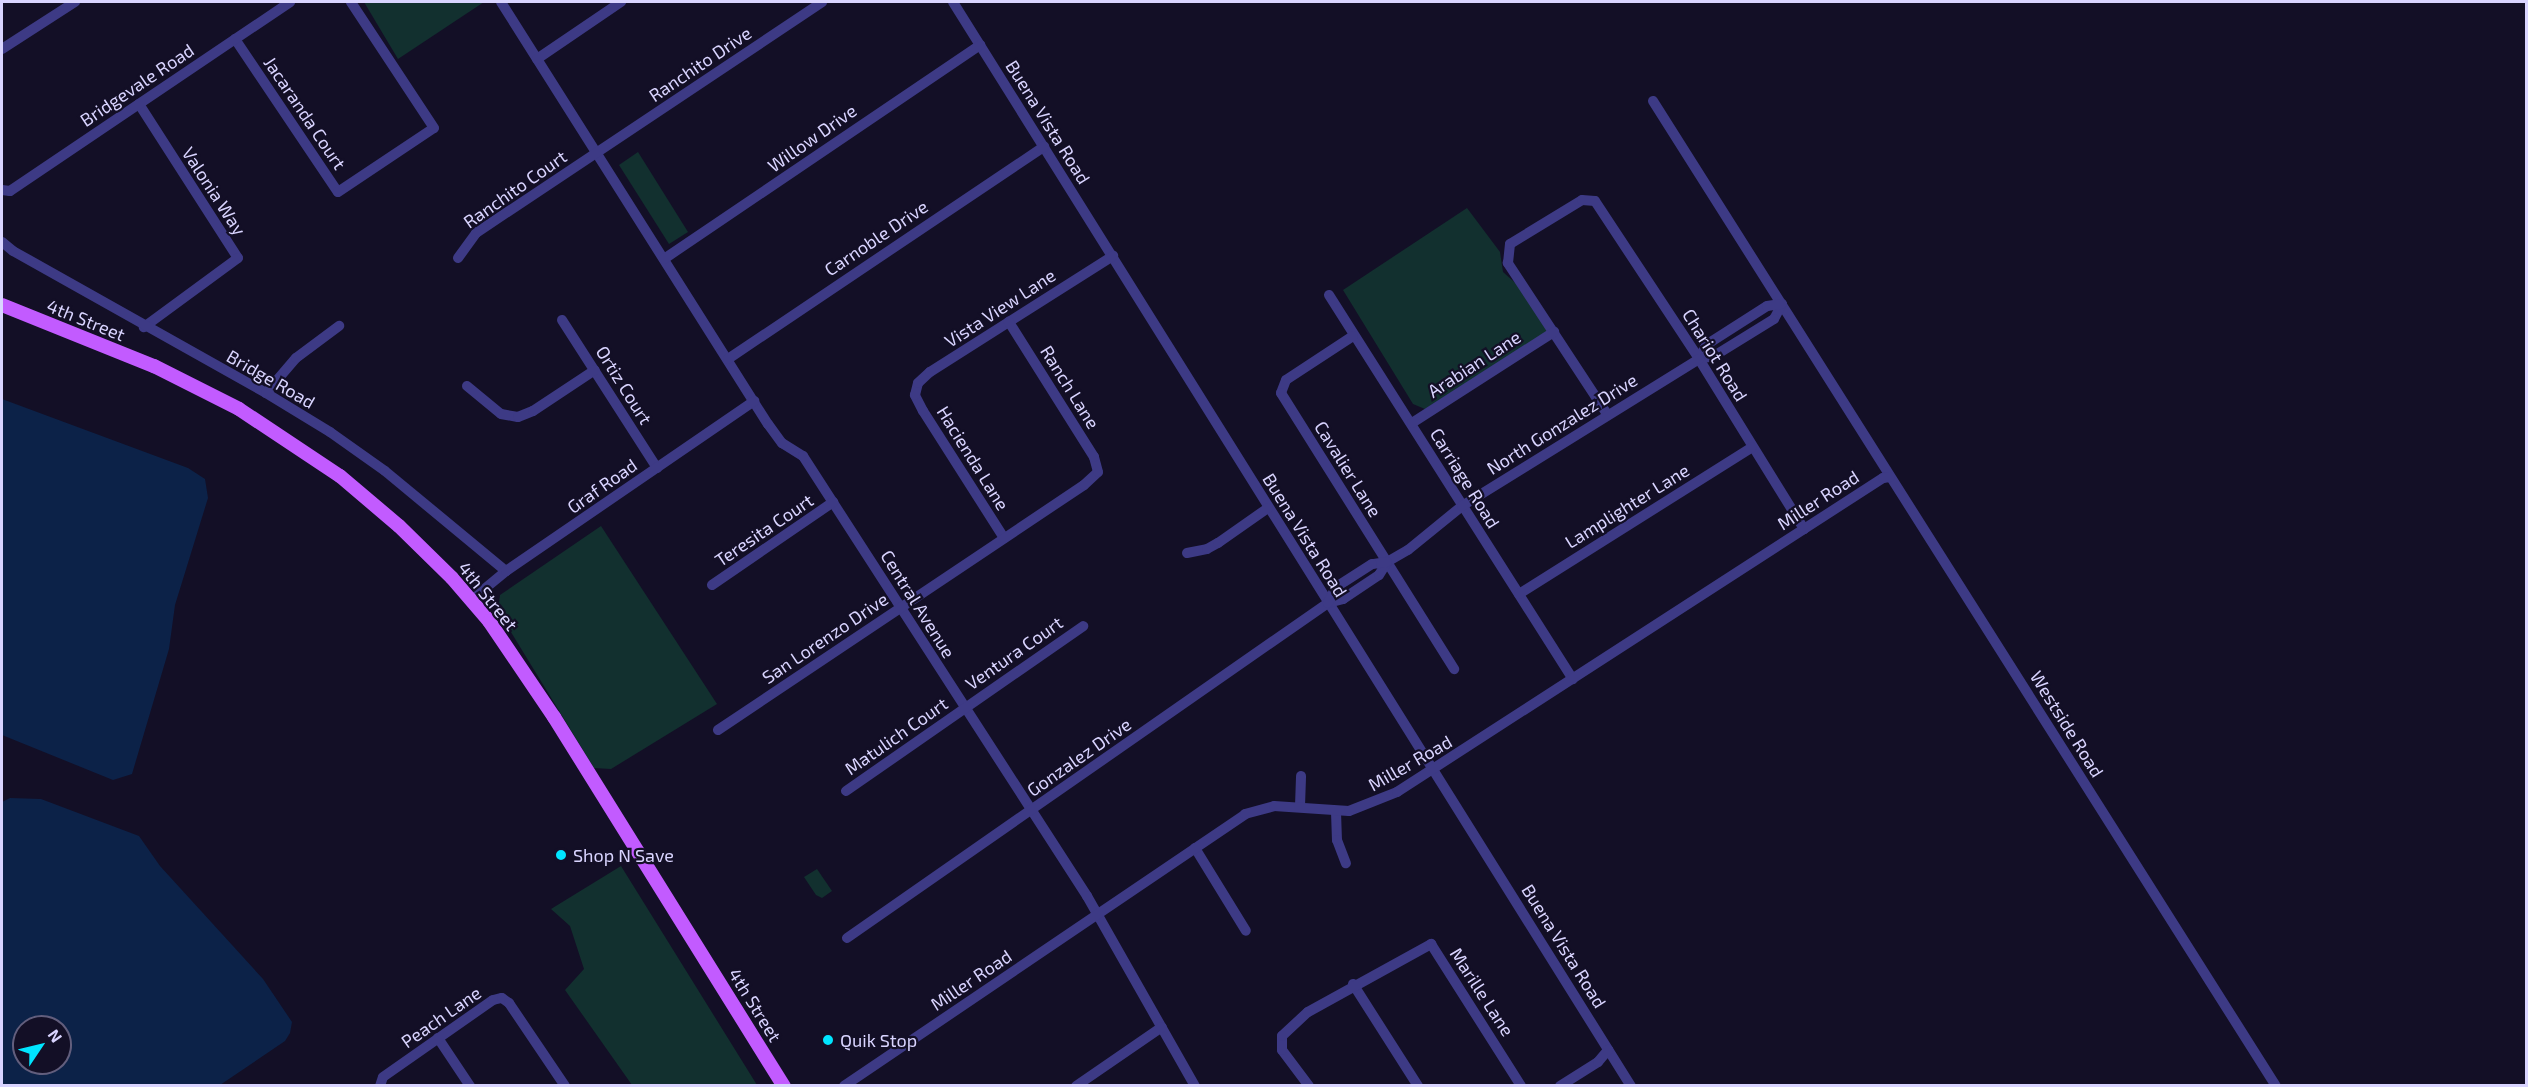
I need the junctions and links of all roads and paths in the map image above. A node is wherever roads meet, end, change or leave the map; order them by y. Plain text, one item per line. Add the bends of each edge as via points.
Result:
1 (75, 2) edge
2 (290, 2) edge
3 (351, 2) edge
4 (501, 2) edge
5 (621, 2) edge
6 (822, 2) edge
7 (953, 2) edge
8 (235, 39) junction
9 (980, 45) junction
10 (2, 50) edge
11 (537, 59) junction
12 (1653, 101) dead end
13 (139, 104) junction
14 (1044, 147) junction
15 (596, 153) junction
16 (2, 190) edge
17 (2, 242) edge
18 (1113, 255) junction
19 (458, 258) dead end
20 (664, 259) junction
21 (1329, 295) dead end
22 (1782, 304) junction
23 (2, 305) edge
24 (562, 320) dead end
25 (1009, 322) junction
26 (339, 326) dead end
27 (144, 327) junction
28 (1554, 332) junction
29 (1353, 336) junction
30 (728, 358) junction
31 (1699, 359) junction
32 (595, 370) junction
33 (467, 386) dead end
34 (266, 393) junction
35 (915, 395) joint
36 (754, 401) junction
37 (1607, 414) junction
38 (1412, 423) junction
39 (1752, 447) junction
40 (657, 468) junction
41 (1098, 472) joint
42 (1890, 477) junction
43 (833, 502) junction
44 (1462, 506) junction
45 (1268, 508) junction
46 (1804, 529) junction
47 (1004, 538) junction
48 (1187, 553) dead end
49 (1387, 562) junction
50 (506, 572) junction
51 (712, 585) dead end
52 (1519, 594) junction
53 (471, 600) junction
54 (1328, 603) junction
55 (901, 607) junction
56 (1083, 626) dead end
57 (1454, 669) dead end
58 (1574, 679) junction
59 (964, 708) junction
60 (718, 730) dead end
61 (1433, 770) junction
62 (1300, 776) dead end
63 (846, 791) dead end
64 (1300, 806) junction
65 (1032, 810) junction
66 (1336, 812) junction
67 (1195, 848) junction
68 (1346, 863) dead end
69 (1097, 915) junction
70 (1246, 931) dead end
71 (847, 938) dead end
72 (1353, 984) junction
73 (1162, 1027) junction
74 (438, 1038) junction
75 (1608, 1050) junction
76 (380, 1086) edge
77 (470, 1086) edge
78 (565, 1086) edge
79 (784, 1086) edge
80 (844, 1086) edge
81 (1076, 1086) edge
82 (1195, 1086) edge
83 (1309, 1086) edge
84 (1418, 1086) edge
85 (1521, 1086) edge
86 (1560, 1086) edge
87 (1630, 1086) edge
88 (2277, 1086) edge

1 - 10 street
2 - 8 street, Bridgevale Road
3 - 8 street, Jacaranda Court via 434,128 338,192
4 - 11 street
5 - 11 street
6 - 15 street, Ranchito Drive
7 - 9 street, Buena Vista Road
8 - 13 street, Bridgevale Road
9 - 14 street, Buena Vista Road
9 - 20 street, Willow Drive
11 - 15 street
12 - 22 street, Westside Road
13 - 16 street, Bridgevale Road via 10,191
13 - 27 street, Valonia Way via 238,258
14 - 18 street, Buena Vista Road
14 - 30 street, Carnoble Drive
15 - 19 street, Ranchito Court via 476,233
15 - 20 street, Central Avenue
17 - 27 street, Bridge Road
18 - 25 street, Vista View Lane
18 - 45 street, Buena Vista Road
20 - 30 street, Central Avenue
21 - 29 street, Carriage Road
22 - 31 street, North Gonzalez Drive via 1767,306 1715,339 1706,345
22 - 42 street, Westside Road
23 - 53 main road, 4th Street via 195,385 280,434 340,476 399,526
24 - 32 street, Ortiz Court
25 - 35 street, Vista View Lane via 930,372 918,383
25 - 41 street, Ranch Lane via 1094,457
26 - 34 street via 296,358
27 - 34 street, Bridge Road
28 - 31 street, Chariot Road via 1508,263 1510,244 1582,200 1595,201
28 - 37 street
28 - 38 street, Arabian Lane
29 - 38 street, Carriage Road
29 - 49 street, Cavalier Lane via 1286,380 1281,393
30 - 36 street, Central Avenue
31 - 37 street, North Gonzalez Drive
31 - 39 street, Chariot Road
32 - 33 street via 518,417 501,414
32 - 40 street, Ortiz Court
34 - 50 street, Bridge Road via 385,471
35 - 47 street, Hacienda Lane
36 - 40 street, Graf Road
36 - 43 street, Central Avenue via 779,440 803,456
37 - 44 street, North Gonzalez Drive
38 - 44 street, Carriage Road
39 - 46 street, Chariot Road
39 - 52 street, Lamplighter Lane
40 - 50 street, Graf Road
41 - 47 street, San Lorenzo Drive
42 - 46 street, Miller Road via 1882,478
42 - 88 street, Westside Road
43 - 51 street, Teresita Court
43 - 55 street, Central Avenue
44 - 49 street, North Gonzalez Drive
44 - 52 street, Carriage Road
45 - 48 street via 1218,543
45 - 54 street, Buena Vista Road
46 - 58 street, Miller Road
47 - 55 street, San Lorenzo Drive
49 - 54 street, North Gonzalez Drive via 1379,575 1343,599
49 - 57 street, Cavalier Lane
50 - 53 street, Graf Road
52 - 58 street, Carriage Road
53 - 79 main road, 4th Street via 498,633 565,734
54 - 61 street, Buena Vista Road
54 - 65 street, Gonzalez Drive
55 - 59 street, Central Avenue
55 - 60 street, San Lorenzo Drive
56 - 59 street, Ventura Court
58 - 61 street, Miller Road
59 - 63 street, Matulich Court
59 - 65 street, Central Avenue
61 - 66 street, Miller Road via 1377,802
61 - 75 street, Buena Vista Road
62 - 64 street
64 - 66 street, Miller Road
64 - 67 street, Miller Road via 1257,809
65 - 69 street, Central Avenue
65 - 71 street, Gonzalez Drive
66 - 68 street via 1337,840
67 - 69 street, Miller Road
67 - 70 street
69 - 73 street, Central Avenue
69 - 80 street, Miller Road
72 - 83 street, Marille Lane via 1308,1011 1282,1036 1282,1050
72 - 84 street
72 - 85 street, Marille Lane via 1431,944
73 - 81 street
73 - 82 street, Central Avenue
74 - 76 street, Peach Lane via 383,1077
74 - 77 street
74 - 78 street, Peach Lane via 498,998 506,999
75 - 86 street via 1598,1062
75 - 87 street, Buena Vista Road

